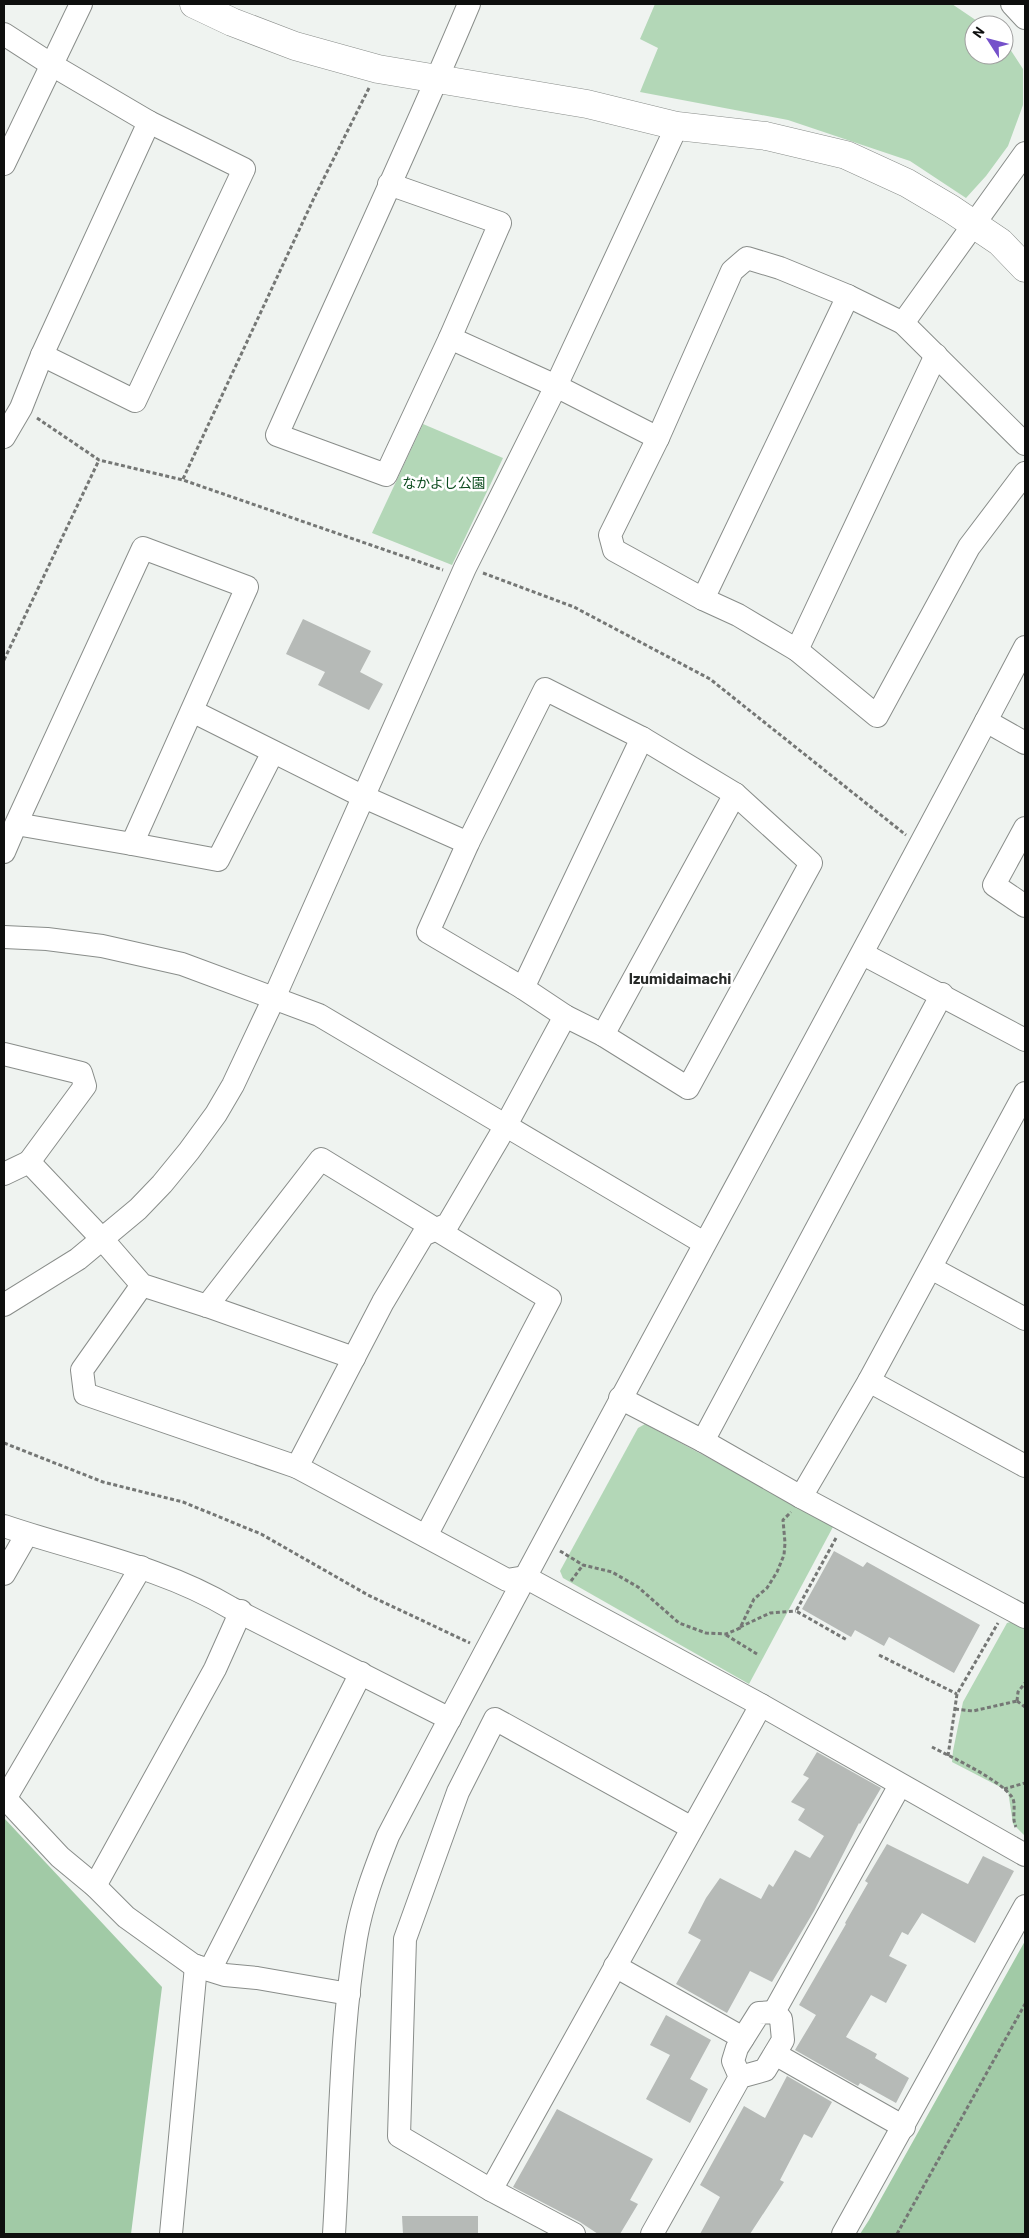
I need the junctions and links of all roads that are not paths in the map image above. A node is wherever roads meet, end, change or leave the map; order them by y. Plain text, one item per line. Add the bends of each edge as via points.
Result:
1 (81, 4) edge
2 (194, 4) edge
3 (469, 4) edge
4 (1012, 4) edge
5 (1025, 18) edge
6 (4, 34) edge
7 (52, 65) junction
8 (437, 80) junction
9 (149, 122) junction
10 (677, 126) junction
11 (1025, 153) edge
12 (5, 156) edge
13 (389, 184) junction
14 (974, 225) junction
15 (1025, 268) edge
16 (848, 296) junction
17 (903, 323) junction
18 (450, 338) junction
19 (42, 355) junction
20 (936, 355) junction
21 (556, 386) junction
22 (4, 437) edge
23 (658, 438) junction
24 (1025, 444) edge
25 (1025, 472) edge
26 (703, 599) junction
27 (1025, 647) edge
28 (797, 650) junction
29 (192, 712) junction
30 (986, 721) junction
31 (642, 738) junction
32 (1025, 743) edge
33 (273, 752) junction
34 (735, 794) junction
35 (364, 797) junction
36 (16, 824) junction
37 (1025, 828) edge
38 (468, 843) junction
39 (132, 844) junction
40 (4, 852) edge
41 (1025, 906) edge
42 (4, 937) edge
43 (864, 954) junction
44 (523, 988) junction
45 (942, 994) junction
46 (274, 998) junction
47 (565, 1016) junction
48 (603, 1035) junction
49 (1025, 1040) edge
50 (4, 1054) edge
51 (1025, 1093) edge
52 (505, 1127) junction
53 (29, 1162) junction
54 (4, 1174) edge
55 (436, 1229) junction
56 (103, 1240) junction
57 (704, 1243) junction
58 (931, 1268) junction
59 (142, 1285) junction
60 (4, 1305) edge
61 (207, 1306) junction
62 (1025, 1319) edge
63 (354, 1358) junction
64 (869, 1381) junction
65 (620, 1398) junction
66 (703, 1441) junction
67 (1025, 1466) edge
68 (297, 1467) junction
69 (801, 1497) junction
70 (4, 1526) edge
71 (27, 1534) junction
72 (426, 1536) junction
73 (141, 1566) junction
74 (4, 1574) edge
75 (525, 1577) junction
76 (240, 1612) junction
77 (1016, 1612) edge
78 (361, 1673) junction
79 (761, 1705) junction
80 (450, 1718) junction
81 (900, 1785) junction
82 (4, 1798) edge
83 (692, 1828) junction
84 (1025, 1855) edge
85 (95, 1886) junction
86 (1025, 1906) edge
87 (615, 1966) junction
88 (203, 1968) junction
89 (349, 1994) junction
90 (774, 2012) junction
91 (743, 2038) junction
92 (775, 2054) junction
93 (740, 2077) junction
94 (904, 2127) junction
95 (491, 2190) junction
96 (171, 2234) edge
97 (334, 2234) edge
98 (574, 2234) edge
99 (652, 2234) edge
100 (843, 2234) edge

1 - 7 street
2 - 8 main road via 295,46 378,69
3 - 8 street
4 - 5 street
6 - 7 street
7 - 9 street
7 - 12 street
8 - 10 main road via 587,104
8 - 13 street
9 - 19 street
9 - 19 street via 244,169 135,400
10 - 14 main road via 766,136 846,155 907,183
10 - 21 street
11 - 14 street
13 - 18 street via 500,223
13 - 18 street via 276,435 386,475
14 - 15 main road via 1000,242
14 - 17 street
16 - 17 street
16 - 23 street via 747,258 732,271
16 - 26 street
17 - 20 street
18 - 21 street
19 - 22 street via 21,408
20 - 24 street
20 - 28 street
21 - 23 street
21 - 35 street via 466,568
23 - 26 street via 610,535 614,550
25 - 28 street via 968,547 877,716
26 - 28 street via 738,615
27 - 30 street
29 - 33 street
29 - 36 street via 247,587 143,548
29 - 39 street
30 - 32 street
30 - 43 street
31 - 34 street
31 - 38 street via 545,689
31 - 44 street
33 - 35 street
33 - 39 street via 218,860
34 - 48 street
34 - 48 street via 811,862 688,1088
35 - 38 street
35 - 46 street
36 - 39 street
36 - 40 street
37 - 41 street via 994,885
38 - 44 street via 428,932
42 - 46 street via 47,939 135,953 182,964
43 - 45 street
43 - 57 street
44 - 47 street
45 - 49 street
45 - 66 street
46 - 52 street via 319,1015
46 - 56 street via 216,1114 162,1184
47 - 48 street
47 - 52 street
50 - 53 street via 81,1073 85,1086
51 - 58 street
52 - 55 street via 448,1224
52 - 57 street
53 - 54 street
53 - 56 street
55 - 61 street via 322,1159
55 - 63 street via 424,1235
55 - 72 street via 550,1299
56 - 59 street
56 - 60 street via 50,1278
57 - 65 street
58 - 62 street
58 - 64 street
59 - 61 street
59 - 68 street via 82,1370 85,1394
61 - 63 street
63 - 68 street
64 - 67 street
64 - 69 street
65 - 66 street
65 - 75 street
66 - 69 street
68 - 72 street
69 - 77 street
70 - 71 street
71 - 73 street
71 - 74 street
72 - 75 street via 508,1580
73 - 76 street via 212,1596
73 - 82 street
75 - 79 street
75 - 80 street
76 - 78 street
76 - 85 street via 215,1669
78 - 80 street
78 - 88 street
79 - 81 street
79 - 83 street
80 - 89 street via 388,1836 376,1867 356,1936
81 - 84 street
81 - 90 street
82 - 85 street via 60,1857
83 - 87 street
83 - 95 street via 494,1719 458,1792 405,1939 399,2136
85 - 88 street via 126,1917 193,1965
86 - 94 street
87 - 91 street
87 - 95 street
88 - 89 street via 225,1975
88 - 96 street
89 - 97 street
90 - 91 street via 759,2013
90 - 92 street via 781,2019 783,2040
91 - 93 street via 733,2061
92 - 93 street via 765,2070
92 - 94 street
93 - 99 street
94 - 100 street
95 - 98 street

